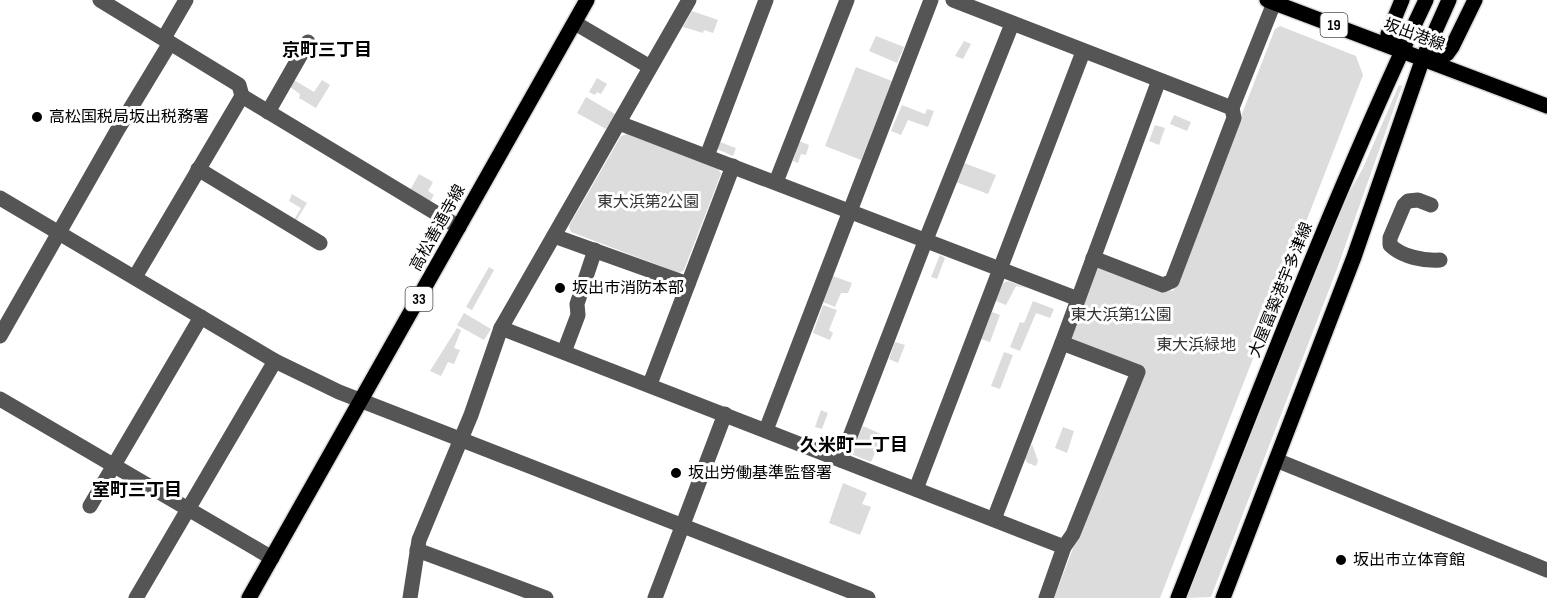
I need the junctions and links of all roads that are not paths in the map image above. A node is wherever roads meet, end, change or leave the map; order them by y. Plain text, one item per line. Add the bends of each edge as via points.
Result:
1 (100, 0) edge
2 (186, 0) edge
3 (587, 0) edge
4 (689, 0) edge
5 (766, 0) edge
6 (847, 0) edge
7 (931, 0) edge
8 (953, 0) edge
9 (1402, 0) edge
10 (1425, 0) edge
11 (1449, 0) edge
12 (1475, 0) edge
13 (1271, 1) edge
14 (574, 23) junction
15 (1012, 24) junction
16 (167, 40) junction
17 (308, 42) dead end
18 (1402, 50) junction
19 (1083, 52) junction
20 (1423, 58) junction
21 (650, 67) junction
22 (1159, 80) junction
23 (242, 96) junction
24 (1547, 106) edge
25 (1232, 108) junction
26 (268, 112) junction
27 (619, 123) junction
28 (707, 156) junction
29 (732, 166) junction
30 (198, 169) junction
31 (776, 182) junction
32 (0, 198) edge
33 (1431, 205) dead end
34 (849, 211) junction
35 (459, 227) junction
36 (60, 233) junction
37 (555, 236) junction
38 (925, 242) junction
39 (320, 243) dead end
40 (595, 250) junction
41 (1093, 258) junction
42 (1440, 260) dead end
43 (1001, 270) junction
44 (135, 277) junction
45 (687, 284) junction
46 (1078, 299) junction
47 (201, 317) junction
48 (501, 328) junction
49 (0, 336) edge
50 (1062, 344) junction
51 (564, 352) junction
52 (275, 361) junction
53 (650, 384) junction
54 (0, 399) edge
55 (361, 401) junction
56 (725, 414) junction
57 (766, 430) junction
58 (460, 439) junction
59 (841, 460) junction
60 (1275, 460) junction
61 (114, 465) junction
62 (916, 489) junction
63 (90, 506) dead end
64 (188, 509) junction
65 (993, 519) junction
66 (682, 526) junction
67 (1064, 547) junction
68 (417, 550) junction
69 (272, 558) junction
70 (1547, 570) edge
71 (136, 598) edge
72 (249, 598) edge
73 (410, 598) edge
74 (546, 598) edge
75 (655, 598) edge
76 (868, 598) edge
77 (1046, 598) edge
78 (1178, 598) edge
79 (1223, 598) edge

1 - 16 street
2 - 16 street
3 - 14 main road, 高松善通寺線 / 33
4 - 21 street
5 - 28 street
6 - 31 street
7 - 34 street
8 - 15 street
9 - 18 main road via 1388,34
10 - 18 main road, 大屋冨築港宇多津線
11 - 20 main road
12 - 20 main road via 1446,54
13 - 18 main road, 坂出港線 / 19
13 - 25 street
14 - 21 street
14 - 35 main road, 高松善通寺線 / 33
15 - 19 street
15 - 38 street
16 - 23 street via 239,85
16 - 36 street
17 - 26 street
18 - 20 main road, 坂出港線 / 19
18 - 78 main road, 大屋冨築港宇多津線 via 1291,311
19 - 22 street
19 - 43 street
20 - 24 main road, 坂出港線 / 19
20 - 60 main road via 1354,257
21 - 27 street
22 - 25 street
22 - 41 street
23 - 26 street
23 - 30 street
25 - 41 street via 1234,118 1172,281 1163,285
26 - 35 street
27 - 28 street
27 - 37 street
28 - 29 street
29 - 31 street
29 - 45 street
30 - 39 street
30 - 44 street
31 - 34 street
32 - 36 street
33 - 42 street via 1408,201 1390,245 1418,259
34 - 38 street
34 - 57 street
35 - 55 main road, 高松善通寺線 / 33
36 - 44 street
36 - 49 street
37 - 40 street
37 - 48 street
38 - 43 street
38 - 59 street
40 - 45 street
40 - 51 street
41 - 46 street
43 - 46 street
43 - 62 street
44 - 47 street
45 - 53 street
46 - 50 street
47 - 52 street
47 - 61 street
48 - 51 street
48 - 58 street
50 - 65 street
50 - 67 street via 1138,372 1077,525
51 - 53 street
52 - 55 street
52 - 64 street
53 - 56 street
54 - 61 street
55 - 58 street
55 - 69 main road, 高松善通寺線 / 33
56 - 57 street
56 - 66 street
57 - 59 street
58 - 66 street
58 - 68 street
59 - 62 street
60 - 70 street
60 - 79 main road
61 - 63 street
61 - 64 street
62 - 65 street
64 - 69 street
64 - 71 street
65 - 67 street
66 - 75 street
66 - 76 street
67 - 77 street
68 - 73 street
68 - 74 street
69 - 72 main road, 高松善通寺線 / 33

